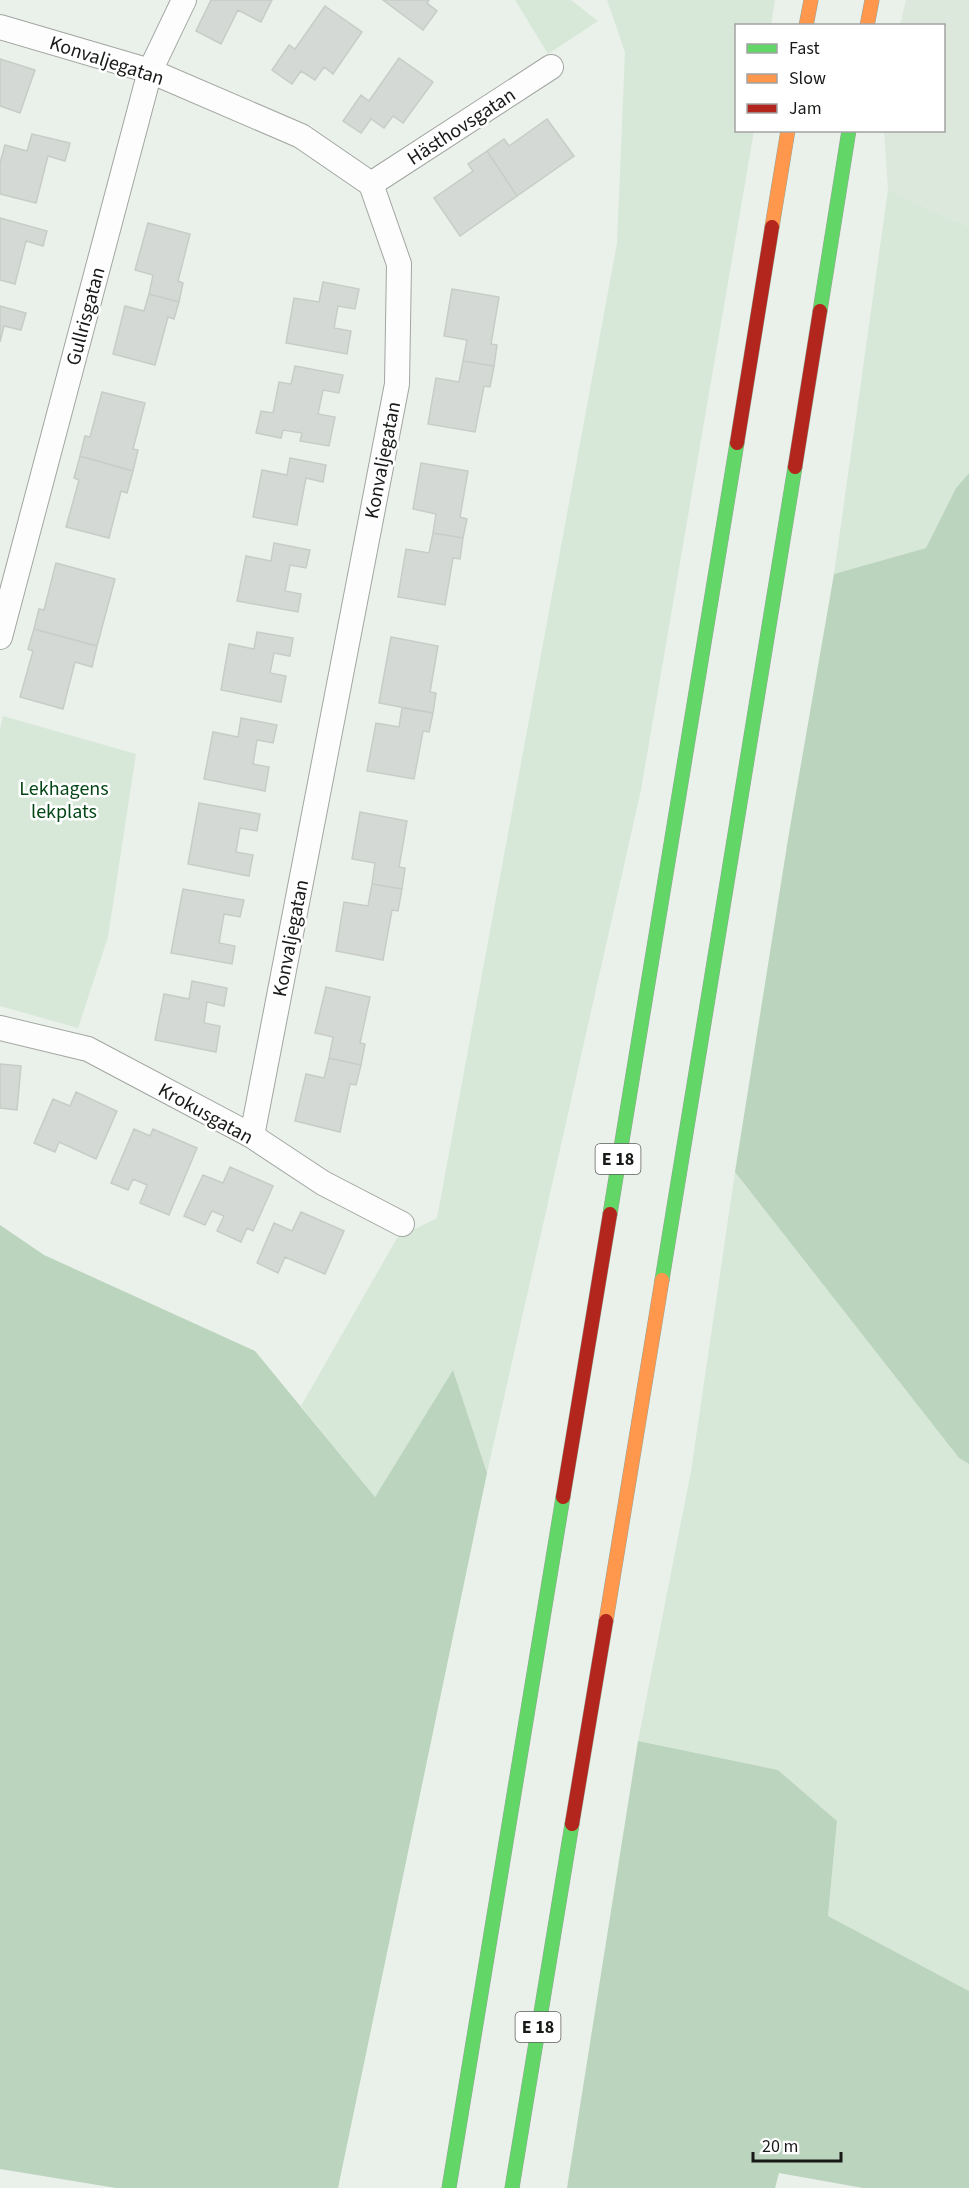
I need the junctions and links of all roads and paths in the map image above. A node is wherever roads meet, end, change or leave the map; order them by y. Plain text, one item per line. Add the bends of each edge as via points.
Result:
1 (184, 0) edge
2 (811, 0) edge
3 (872, 0) edge
4 (806, 24) edge
5 (867, 24) edge
6 (0, 27) edge
7 (551, 67) dead end
8 (150, 71) junction
9 (788, 132) edge
10 (849, 132) edge
11 (371, 184) junction
12 (0, 637) edge
13 (0, 1028) edge
14 (252, 1136) junction
15 (402, 1224) dead end
16 (449, 2188) edge
17 (512, 2188) edge

1 - 8 street, Gullrisgatan
2 - 4 highway
3 - 5 highway
6 - 8 street, Konvaljegatan
7 - 11 street, Hästhovsgatan
8 - 11 street, Konvaljegatan via 301,136
8 - 12 street, Gullrisgatan
9 - 16 highway, E 18
10 - 17 highway, E 18
11 - 14 street, Konvaljegatan via 399,264 397,384
13 - 14 street, Krokusgatan via 88,1049
14 - 15 street, Krokusgatan via 323,1183

